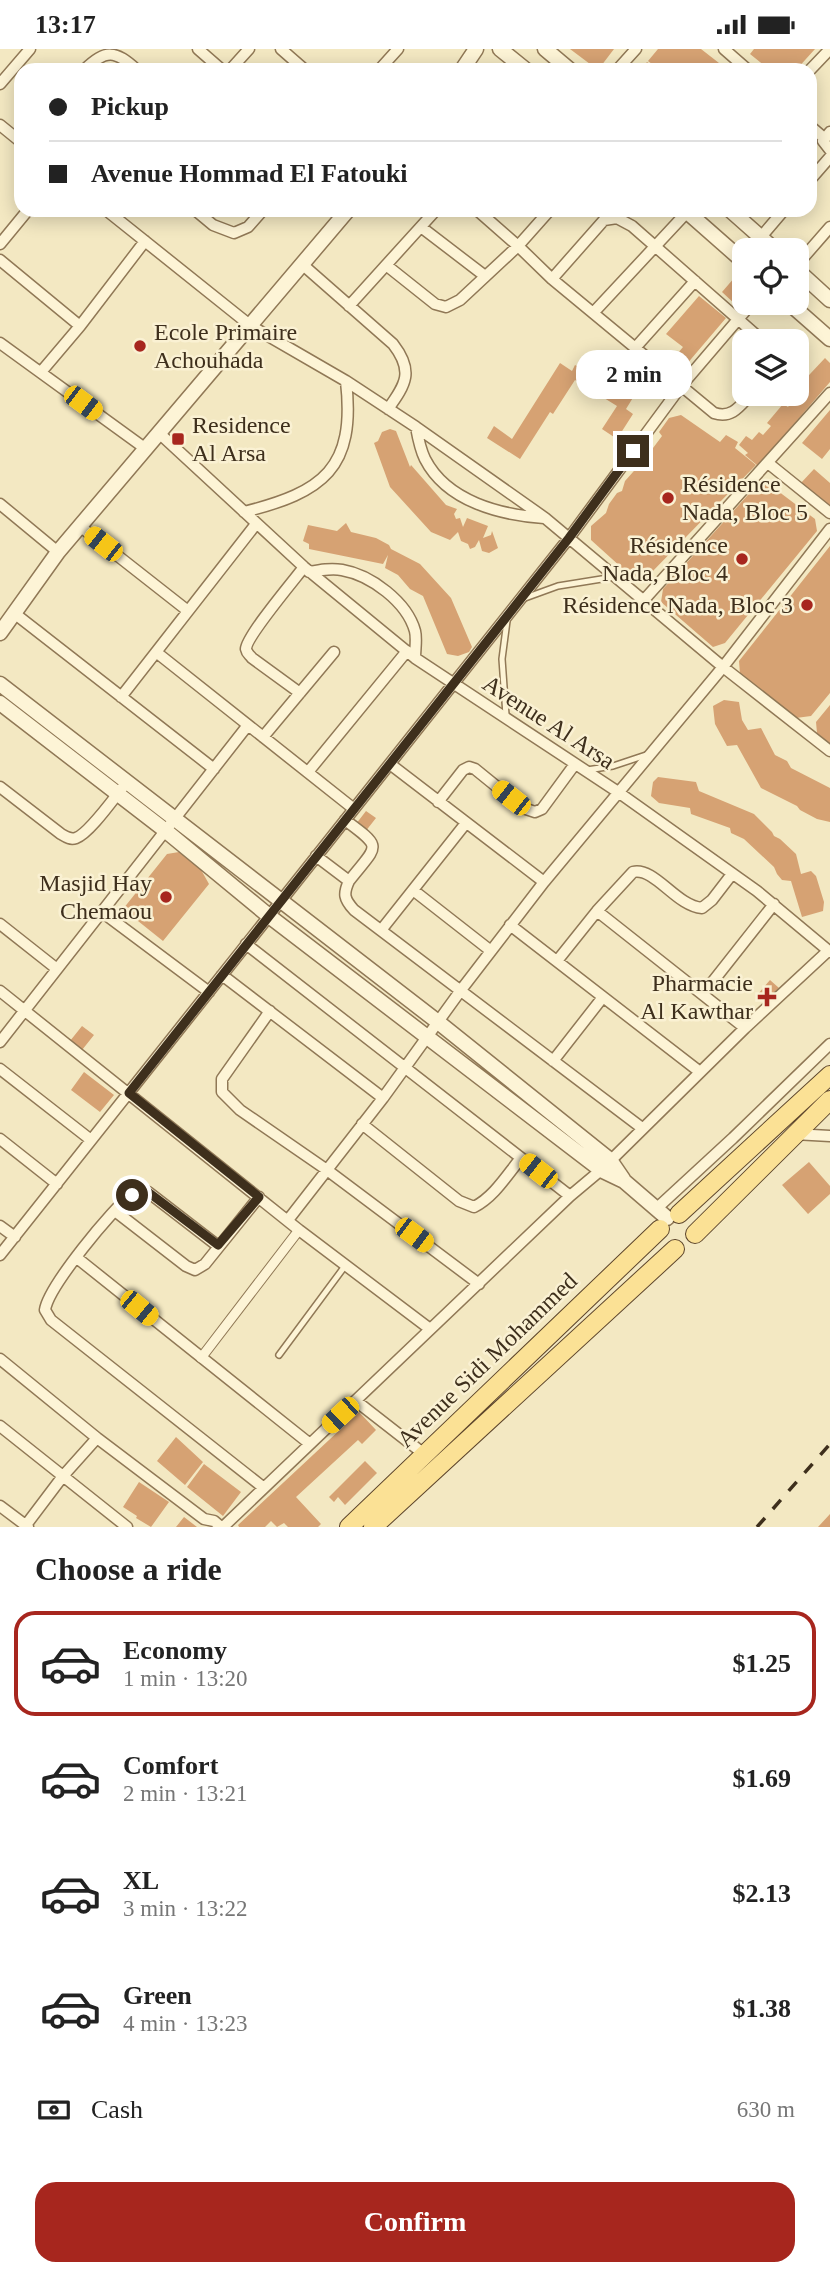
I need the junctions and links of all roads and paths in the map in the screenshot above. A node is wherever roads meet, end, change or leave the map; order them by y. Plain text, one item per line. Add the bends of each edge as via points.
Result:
1 (30, 49) edge
2 (198, 49) edge
3 (249, 49) edge
4 (281, 49) edge
5 (398, 49) edge
6 (500, 49) edge
7 (545, 49) edge
8 (636, 49) edge
9 (724, 49) edge
10 (18, 63) edge
11 (90, 63) edge
12 (130, 63) edge
13 (214, 63) edge
14 (236, 63) edge
15 (297, 63) edge
16 (385, 63) edge
17 (517, 63) edge
18 (562, 63) edge
19 (623, 63) edge
20 (740, 63) edge
21 (14, 68) edge
22 (0, 85) edge
23 (0, 125) edge
24 (827, 135) edge
25 (14, 136) edge
26 (830, 150) edge
27 (830, 157) edge
28 (817, 172) edge
29 (22, 217) edge
30 (115, 217) edge
31 (203, 217) edge
32 (257, 217) edge
33 (342, 217) edge
34 (430, 217) edge
35 (486, 217) edge
36 (544, 217) edge
37 (682, 217) edge
38 (694, 217) edge
39 (738, 217) edge
40 (778, 217) edge
41 (421, 227) junction
42 (830, 227) edge
43 (761, 237) joint
44 (145, 241) junction
45 (0, 244) edge
46 (518, 246) junction
47 (655, 246) junction
48 (732, 251) edge
49 (809, 252) edge
50 (0, 260) edge
51 (303, 265) junction
52 (386, 265) junction
53 (485, 276) junction
54 (552, 279) junction
55 (809, 279) edge
56 (695, 281) junction
57 (829, 298) edge
58 (349, 306) junction
59 (594, 312) junction
60 (741, 315) edge
61 (803, 315) edge
62 (738, 318) junction
63 (80, 326) junction
64 (251, 326) junction
65 (750, 329) edge
66 (830, 339) edge
67 (0, 343) edge
68 (635, 348) junction
69 (41, 372) junction
70 (346, 381) junction
71 (682, 386) junction
72 (830, 393) edge
73 (740, 406) edge
74 (388, 409) junction
75 (416, 427) junction
76 (159, 433) junction
77 (146, 449) junction
78 (768, 463) junction
79 (0, 505) edge
80 (244, 512) junction
81 (830, 513) edge
82 (545, 518) junction
83 (256, 524) junction
84 (81, 527) junction
85 (830, 529) edge
86 (569, 538) junction
87 (58, 552) junction
88 (307, 569) junction
89 (614, 577) junction
90 (519, 600) junction
91 (643, 601) junction
92 (188, 611) junction
93 (15, 613) junction
94 (508, 614) junction
95 (0, 633) edge
96 (156, 652) junction
97 (334, 652) dead end
98 (411, 655) junction
99 (723, 667) junction
100 (0, 684) edge
101 (453, 684) junction
102 (300, 693) junction
103 (121, 697) junction
104 (0, 703) edge
105 (506, 718) junction
106 (248, 725) junction
107 (263, 737) junction
108 (830, 751) edge
109 (651, 753) junction
110 (390, 764) junction
111 (580, 767) junction
112 (214, 769) junction
113 (308, 772) junction
114 (0, 787) edge
115 (122, 788) junction
116 (618, 792) junction
117 (438, 801) junction
118 (354, 809) junction
119 (345, 820) junction
120 (466, 823) junction
121 (171, 826) junction
122 (316, 856) junction
123 (732, 874) junction
124 (349, 881) junction
125 (544, 882) junction
126 (413, 890) junction
127 (281, 901) junction
128 (774, 904) junction
129 (597, 911) junction
130 (103, 912) junction
131 (269, 916) junction
132 (0, 924) edge
133 (510, 925) junction
134 (382, 929) junction
135 (247, 944) junction
136 (491, 951) junction
137 (830, 951) edge
138 (557, 961) junction
139 (57, 969) junction
140 (222, 975) junction
141 (461, 990) junction
142 (0, 991) edge
143 (209, 992) junction
144 (703, 995) junction
145 (603, 997) junction
146 (25, 1010) junction
147 (270, 1011) junction
148 (438, 1021) junction
149 (745, 1028) junction
150 (426, 1038) junction
151 (0, 1042) edge
152 (830, 1044) edge
153 (553, 1061) junction
154 (405, 1067) junction
155 (0, 1069) edge
156 (700, 1072) junction
157 (830, 1075) edge
158 (129, 1093) junction
159 (383, 1098) junction
160 (830, 1100) edge
161 (362, 1124) junction
162 (642, 1128) junction
163 (794, 1134) junction
164 (830, 1136) edge
165 (0, 1139) edge
166 (91, 1140) junction
167 (522, 1158) junction
168 (605, 1165) junction
169 (327, 1170) junction
170 (57, 1184) junction
171 (570, 1196) junction
172 (259, 1197) junction
173 (116, 1211) junction
174 (665, 1217) junction
175 (288, 1220) junction
176 (0, 1226) edge
177 (299, 1230) junction
178 (695, 1234) junction
179 (15, 1237) junction
180 (218, 1245) junction
181 (675, 1249) junction
182 (0, 1255) edge
183 (76, 1258) junction
184 (345, 1266) junction
185 (479, 1284) junction
186 (430, 1329) junction
187 (279, 1355) dead end
188 (201, 1358) junction
189 (0, 1359) edge
190 (356, 1401) junction
191 (0, 1426) edge
192 (97, 1438) junction
193 (310, 1444) junction
194 (424, 1454) junction
195 (63, 1476) junction
196 (264, 1488) junction
197 (0, 1506) edge
198 (205, 1523) edge
199 (27, 1526) edge
200 (127, 1527) edge
201 (222, 1527) edge
202 (349, 1527) edge
203 (373, 1527) edge

1 - 10 street
2 - 13 street
3 - 14 street
4 - 15 street
5 - 16 street
6 - 17 street
7 - 18 street
8 - 19 street
9 - 20 street
11 - 12 street via 109,53
21 - 22 street
23 - 25 street
24 - 26 street via 823,143
27 - 28 street
29 - 45 street
30 - 44 street
31 - 32 street via 233,233
33 - 51 street
34 - 41 street
35 - 46 street
36 - 46 street
37 - 47 street
38 - 48 street
39 - 43 street
40 - 43 street
41 - 52 street
41 - 53 street
42 - 49 street
44 - 63 street
44 - 64 street
46 - 53 street
46 - 54 street
47 - 54 street via 625,221 607,218
47 - 56 street
47 - 59 street
50 - 63 street
51 - 58 street
51 - 64 street
52 - 53 street via 442,307 460,300
52 - 58 street
54 - 59 street
55 - 57 street
56 - 62 street
56 - 68 street
58 - 74 street via 393,344 405,364 402,389
59 - 68 street
60 - 62 street
61 - 66 street
62 - 65 street
62 - 71 street
63 - 69 street
64 - 70 street
64 - 76 street
67 - 69 street
68 - 71 street
69 - 77 street
70 - 74 street
70 - 80 street via 346,434 333,466 295,498
71 - 73 street via 714,413 723,416
71 - 86 street
72 - 78 street
74 - 75 street
75 - 82 street
75 - 82 street via 425,460 454,490 509,515
76 - 77 street
76 - 80 street, Avenue Al Arsa
77 - 84 street
78 - 81 street
78 - 91 street
79 - 87 street
80 - 83 street, Avenue Al Arsa
82 - 86 street
83 - 88 street, Avenue Al Arsa
83 - 92 street
84 - 87 street
84 - 92 street
85 - 99 street
86 - 89 street
86 - 90 street
87 - 93 street
88 - 98 street, Avenue Al Arsa
88 - 98 street via 347,571 380,588 411,619 416,636
88 - 102 street via 246,647 252,658
89 - 90 lane via 558,586
89 - 91 street
90 - 94 street
91 - 99 street
92 - 96 street
93 - 95 street
93 - 103 street
94 - 101 street
94 - 105 lane via 502,659
96 - 103 street
96 - 106 street
97 - 102 street
98 - 101 street, Avenue Al Arsa
98 - 113 street
99 - 108 street
99 - 109 street
100 - 115 street
101 - 105 street, Avenue Al Arsa
101 - 110 street
102 - 107 street
103 - 112 street
104 - 115 street
105 - 111 street, Avenue Al Arsa
106 - 107 street
106 - 112 street
107 - 113 street
109 - 111 lane via 613,766
109 - 116 street
110 - 117 street
110 - 118 street
111 - 116 street, Avenue Al Arsa
111 - 117 street via 535,812 469,767
112 - 121 street
113 - 118 street
114 - 115 street via 70,839 87,830
115 - 121 street
116 - 123 street, Avenue Al Arsa
116 - 125 street
117 - 120 street
118 - 119 street
119 - 122 street
119 - 124 street via 374,845
120 - 125 street
120 - 126 street
121 - 127 street
121 - 130 street
121 - 131 street
122 - 124 street
122 - 127 street
123 - 128 street, Avenue Al Arsa
123 - 129 street via 702,908 684,902 638,870
124 - 134 street via 345,899
125 - 133 street
126 - 134 street
126 - 136 street
127 - 131 street
127 - 148 street
128 - 137 street, Avenue Al Arsa
128 - 144 street
129 - 138 street
129 - 144 street
130 - 139 street
130 - 143 street
131 - 135 street
131 - 150 street
132 - 139 street
133 - 136 street
133 - 138 street
134 - 141 street
135 - 140 street
135 - 154 street
136 - 141 street
137 - 149 street
138 - 145 street
139 - 146 street
140 - 143 street
140 - 147 street
141 - 148 street
141 - 153 street
142 - 146 street
143 - 158 street
144 - 149 street
145 - 153 street
145 - 156 street
146 - 151 street
146 - 158 street
147 - 159 street
147 - 169 street via 225,1074 222,1092 240,1110
148 - 150 street
148 - 168 street
149 - 156 street
150 - 154 street
150 - 168 street
152 - 174 street via 733,1138
153 - 162 street
154 - 159 street
154 - 167 street
155 - 166 street
156 - 162 street
157 - 174 main road, Avenue Sidi Mohammed
158 - 166 street
158 - 172 street
159 - 161 street
160 - 163 main road
161 - 167 street via 459,1202 474,1207
161 - 169 street
162 - 168 street
163 - 164 street
163 - 178 main road
165 - 170 street
166 - 170 street
167 - 171 street
168 - 171 street
168 - 174 street
169 - 175 street
169 - 185 street
170 - 179 street
171 - 185 street
172 - 175 street
172 - 180 street
173 - 180 street via 135,1192 144,1190
173 - 180 street via 195,1270
173 - 183 street
174 - 178 main road via 688,1217
174 - 181 main road via 661,1238
174 - 194 main road, Avenue Sidi Mohammed
175 - 177 street
176 - 179 street
177 - 184 street
177 - 188 street
178 - 181 main road via 684,1248
179 - 182 street
181 - 203 main road, Avenue Sidi Mohammed
183 - 188 street
183 - 196 street via 45,1306 51,1320
184 - 186 street
184 - 187 lane
185 - 186 street
186 - 190 street
188 - 193 street
189 - 192 street
190 - 193 street
190 - 194 street
191 - 195 street
192 - 195 street
192 - 198 street
193 - 196 street
194 - 202 main road, Avenue Sidi Mohammed
195 - 199 street
195 - 200 street
196 - 201 street
197 - 199 street
198 - 201 street via 214,1521

